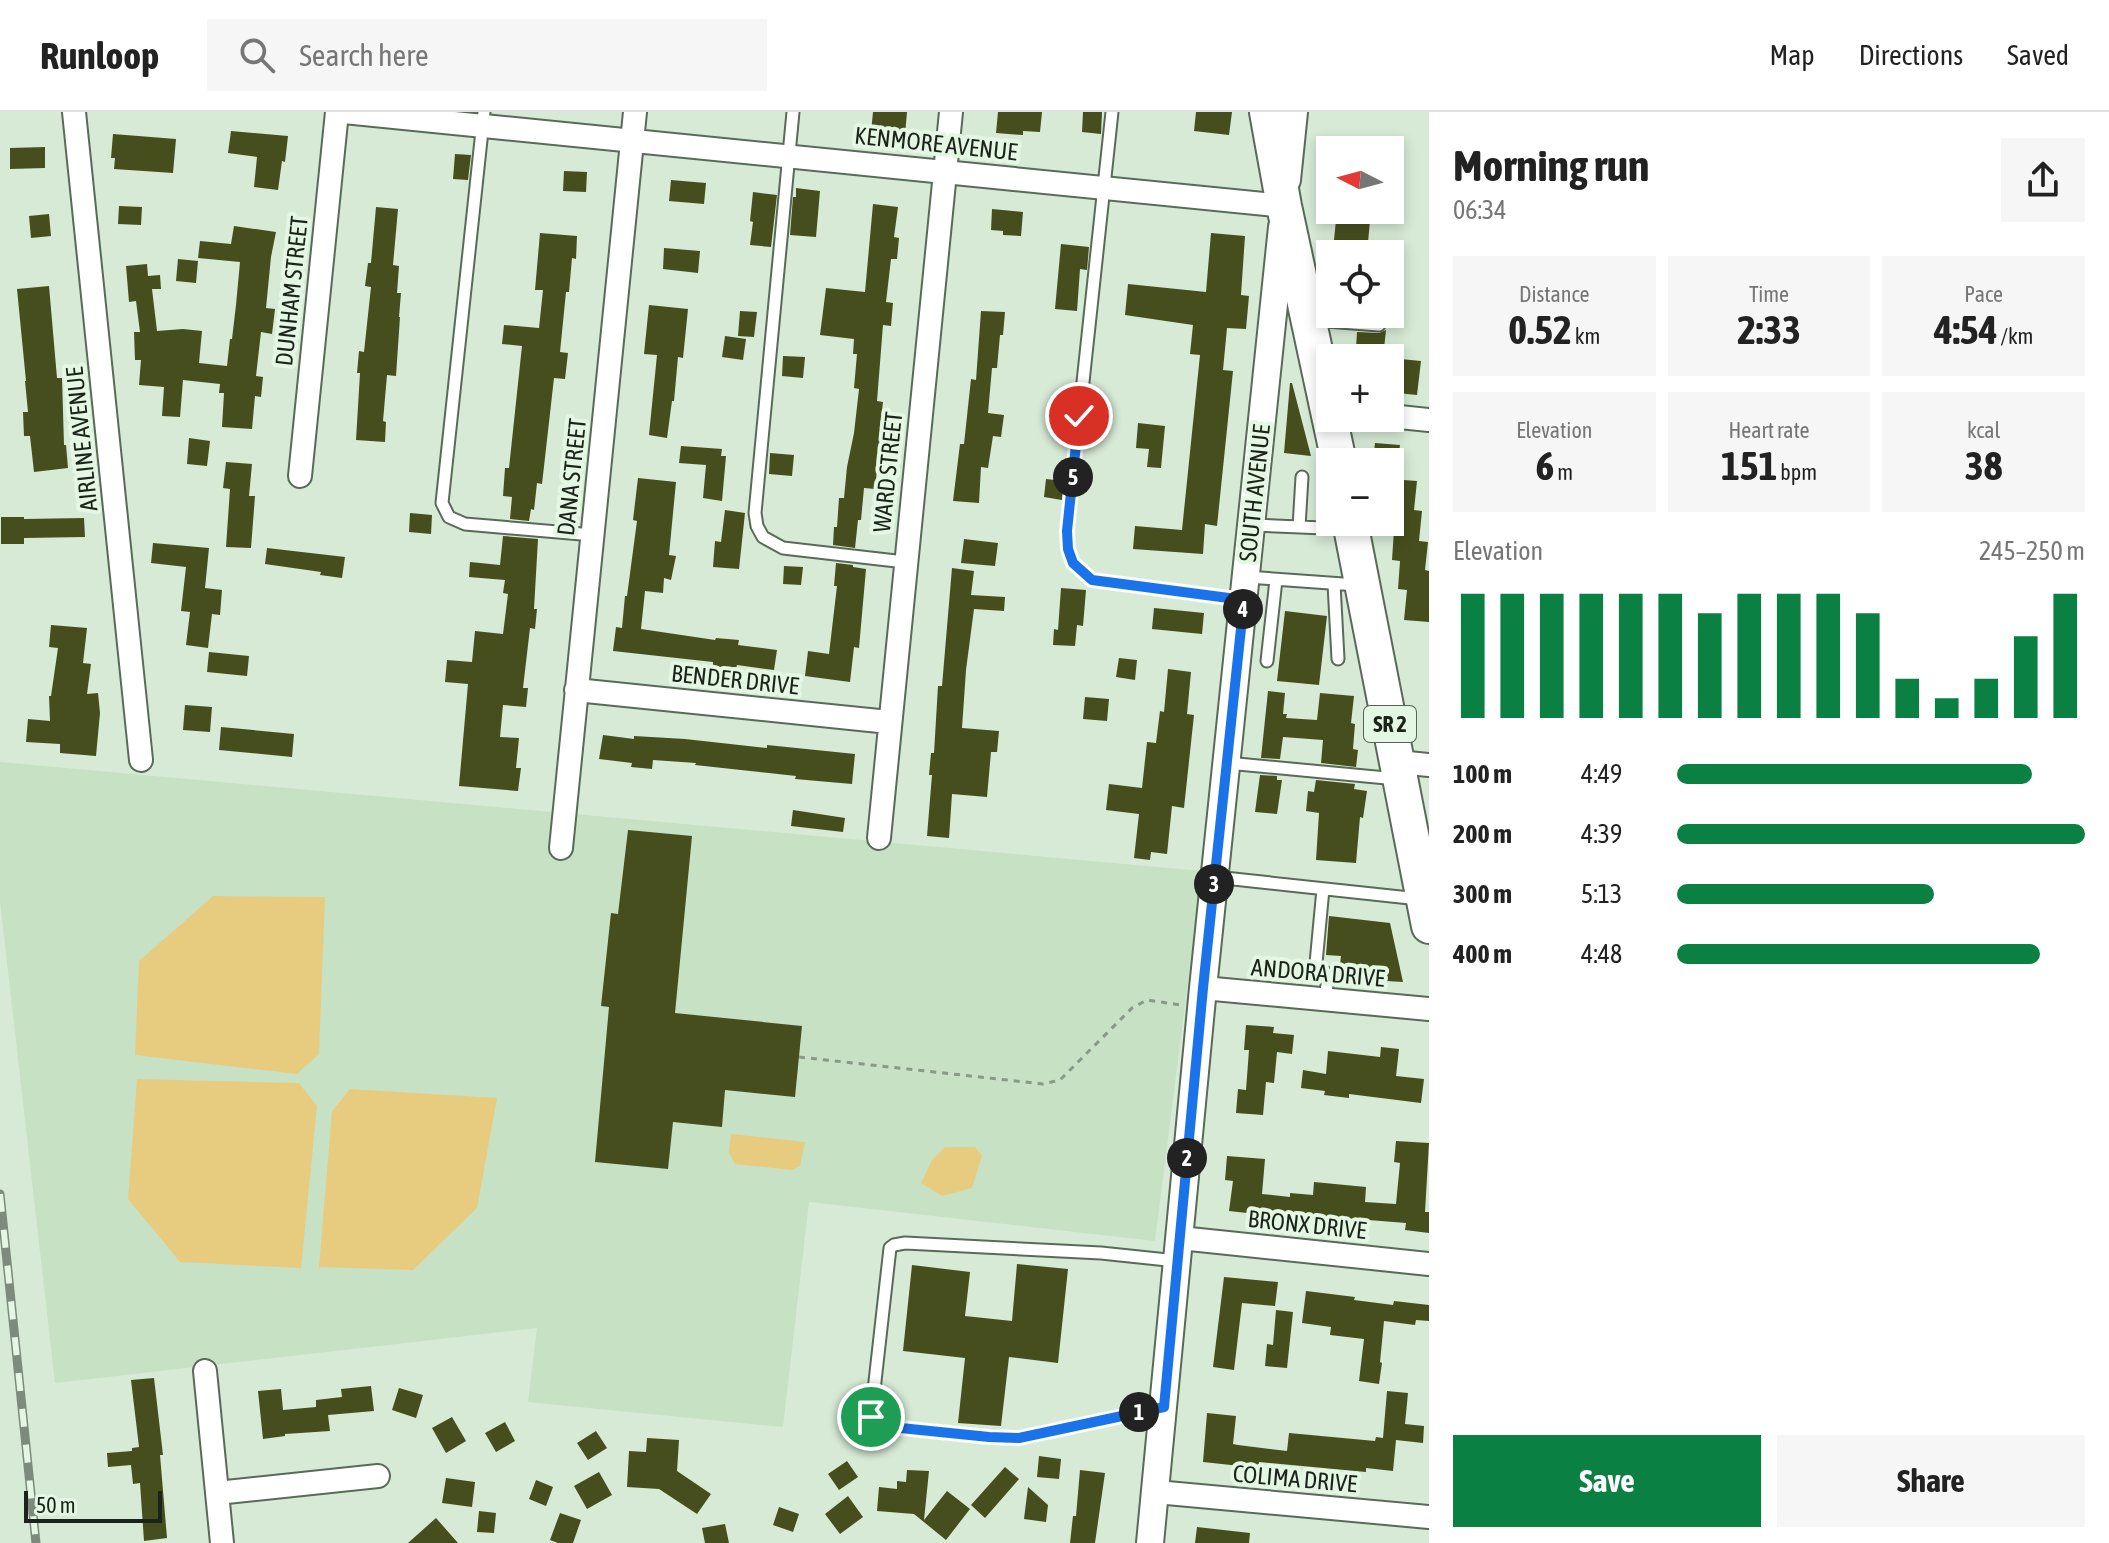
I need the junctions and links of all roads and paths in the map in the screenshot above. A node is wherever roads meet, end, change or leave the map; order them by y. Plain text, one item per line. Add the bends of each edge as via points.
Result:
1 (74, 112) edge
2 (337, 112) edge
3 (344, 112) edge
4 (635, 112) edge
5 (793, 112) edge
6 (951, 112) edge
7 (1112, 112) edge
8 (1267, 112) edge
9 (1294, 112) edge
10 (484, 118) edge
11 (632, 141) junction
12 (788, 156) junction
13 (944, 172) junction
14 (1103, 187) junction
15 (1284, 206) junction
16 (1316, 287) edge
17 (1309, 320) junction
18 (1316, 320) edge
19 (1316, 352) edge
20 (1404, 417) edge
21 (1429, 420) edge
22 (300, 476) dead end
23 (1302, 477) dead end
24 (1252, 525) junction
25 (1299, 527) junction
26 (1316, 527) edge
27 (593, 535) junction
28 (1350, 536) edge
29 (905, 562) junction
30 (1276, 580) junction
31 (1348, 584) junction
32 (1245, 589) junction
33 (1338, 659) dead end
34 (1267, 661) dead end
35 (576, 690) junction
36 (889, 722) junction
37 (141, 760) dead end
38 (1227, 763) junction
39 (1409, 769) edge
40 (879, 838) dead end
41 (561, 848) dead end
42 (1215, 877) junction
43 (1323, 889) junction
44 (1426, 913) edge
45 (1202, 998) junction
46 (1325, 1000) junction
47 (1429, 1009) edge
48 (799, 1057) dead end
49 (1179, 1250) junction
50 (1429, 1264) edge
51 (205, 1371) dead end
52 (1164, 1407) junction
53 (378, 1476) dead end
54 (1156, 1492) junction
55 (217, 1493) junction
56 (1429, 1517) edge
57 (222, 1543) edge
58 (1150, 1543) edge

1 - 37 street, AIRLINE AVENUE
2 - 22 street, DUNHAM STREET
3 - 10 street, KENMORE AVENUE
4 - 11 street, DANA STREET
5 - 12 lane
6 - 13 street, WARD STREET
7 - 14 lane
8 - 15 main road
9 - 15 street, SOUTH AVENUE
10 - 11 street, KENMORE AVENUE
10 - 27 lane via 442,503 449,517 465,524
11 - 12 street, KENMORE AVENUE
11 - 27 street, DANA STREET
12 - 13 street, KENMORE AVENUE
12 - 29 lane via 757,526 763,537 783,548
13 - 14 street, KENMORE AVENUE
13 - 29 street, WARD STREET
14 - 15 street, KENMORE AVENUE
14 - 32 lane via 1068,549 1073,563 1092,580
15 - 16 main road
15 - 24 street, SOUTH AVENUE
16 - 17 main road
17 - 18 lane
17 - 19 main road
20 - 21 street
23 - 25 lane
24 - 25 lane
24 - 32 street, SOUTH AVENUE
25 - 26 lane
27 - 35 street, DANA STREET
28 - 31 main road, SR 2
29 - 36 street, WARD STREET
30 - 31 lane
30 - 32 lane
30 - 34 lane
31 - 33 lane
31 - 39 main road, SR 2
32 - 38 street, SOUTH AVENUE
35 - 36 street, BENDER DRIVE
35 - 41 street, DANA STREET
36 - 40 street, WARD STREET
38 - 39 lane
38 - 42 street, SOUTH AVENUE
39 - 44 main road, SR 2
42 - 43 lane
42 - 45 street, SOUTH AVENUE
43 - 44 lane
43 - 46 lane via 1316,963 1328,977
45 - 46 street, ANDORA DRIVE
45 - 48 path via 1147,1000 1132,1008 1060,1080 1043,1084
45 - 49 street, SOUTH AVENUE
46 - 47 street, ANDORA DRIVE
49 - 50 street, BRONX DRIVE
49 - 52 street, SOUTH AVENUE
49 - 52 lane via 1101,1253 894,1245 871,1417 881,1426 1019,1438
51 - 55 street
52 - 54 street, SOUTH AVENUE
53 - 55 street
54 - 56 street, COLIMA DRIVE
54 - 58 street, SOUTH AVENUE
55 - 57 street

